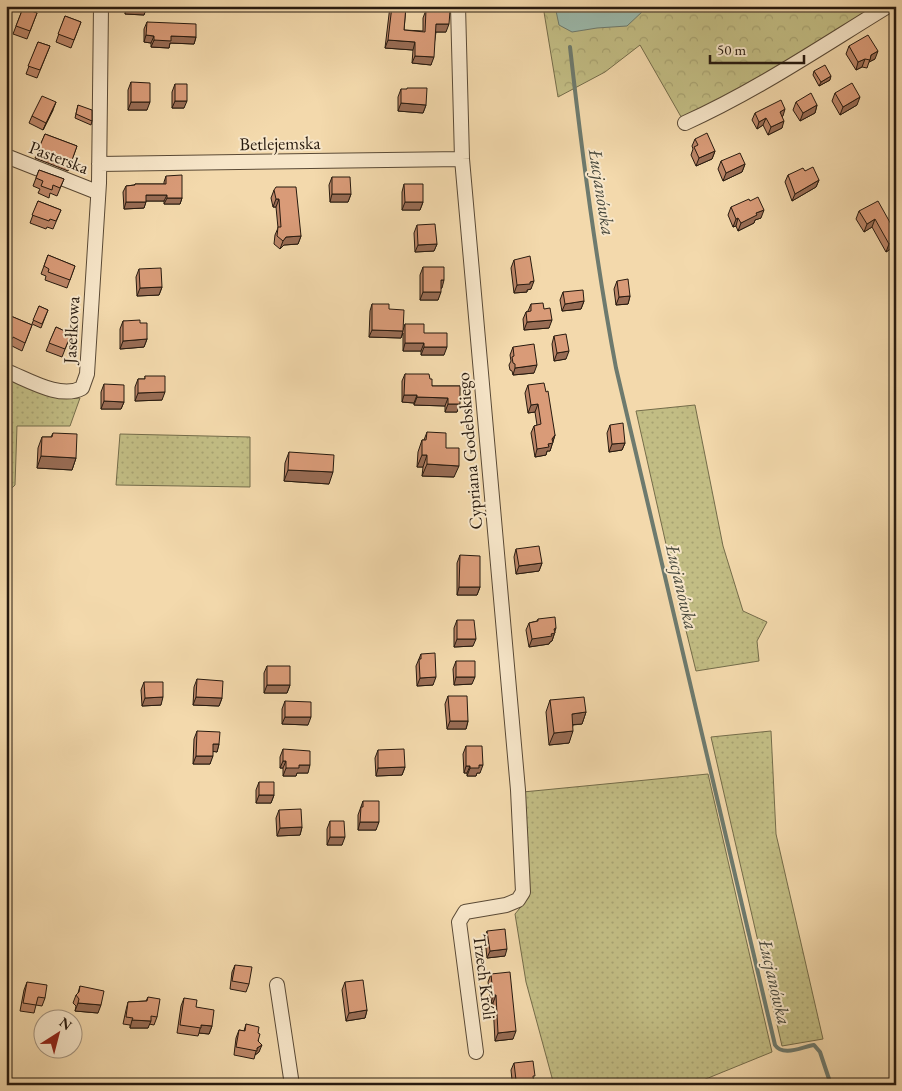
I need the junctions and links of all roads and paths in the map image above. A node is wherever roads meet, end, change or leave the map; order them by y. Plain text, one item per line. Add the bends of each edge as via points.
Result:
1 (101, 6) edge
2 (458, 6) edge
3 (888, 6) edge
4 (684, 123) dead end
5 (6, 156) edge
6 (462, 159) junction
7 (99, 164) junction
8 (97, 192) junction
9 (6, 371) edge
10 (523, 892) joint
11 (277, 985) dead end
12 (476, 1052) dead end
13 (292, 1085) edge

1 - 7 street
2 - 6 street, Cypriana Godebskiego
3 - 4 street via 734,100
5 - 8 street, Pasterska
6 - 7 street, Betlejemska
6 - 10 street, Cypriana Godebskiego via 518,790
7 - 8 street
8 - 9 street, Jasełkowa via 87,374 82,388 76,392 58,392
10 - 12 street, Trzech Króli via 518,900 506,905 465,912 459,922
11 - 13 street

